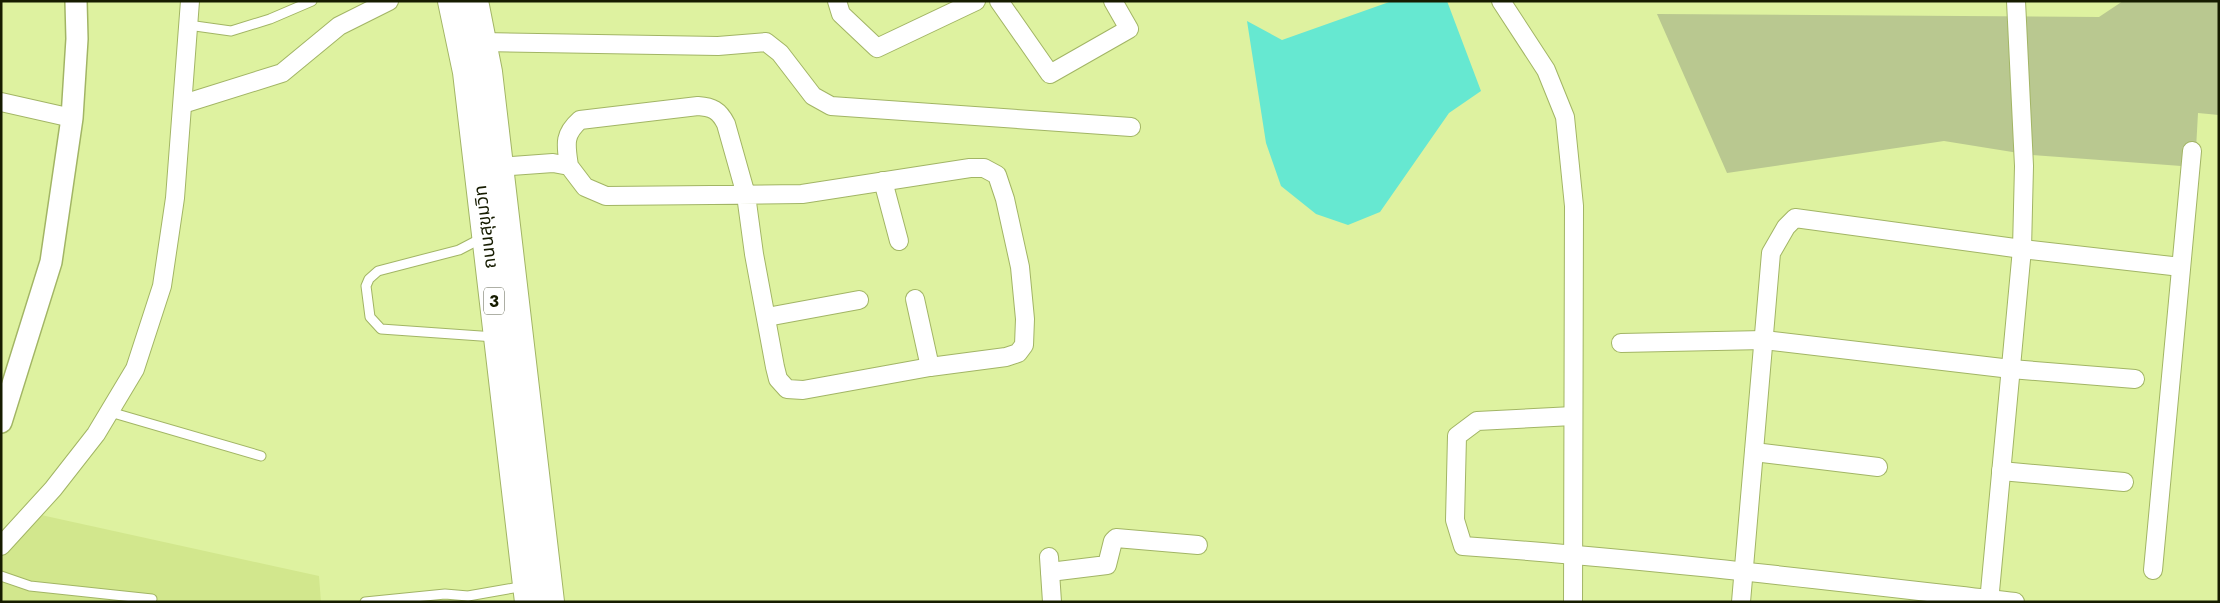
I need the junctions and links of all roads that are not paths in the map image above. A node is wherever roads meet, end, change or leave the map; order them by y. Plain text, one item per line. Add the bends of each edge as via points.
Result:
1 (76, 1) edge
2 (190, 1) edge
3 (312, 1) edge
4 (388, 1) edge
5 (452, 1) edge
6 (474, 1) edge
7 (837, 1) edge
8 (976, 1) edge
9 (999, 1) edge
10 (1113, 1) edge
11 (1501, 1) edge
12 (2016, 1) edge
13 (188, 25) junction
14 (482, 42) junction
15 (1, 102) edge
16 (183, 104) junction
17 (72, 118) junction
18 (1131, 126) dead end
19 (2192, 151) dead end
20 (569, 166) junction
21 (499, 167) junction
22 (883, 181) junction
23 (746, 195) junction
24 (486, 236) junction
25 (899, 241) dead end
26 (2022, 249) junction
27 (2181, 267) junction
28 (915, 299) dead end
29 (859, 300) dead end
30 (767, 317) junction
31 (498, 337) junction
32 (1764, 340) junction
33 (1621, 343) dead end
34 (930, 367) junction
35 (2011, 369) junction
36 (2135, 379) dead end
37 (110, 412) junction
38 (1573, 416) junction
39 (1, 422) edge
40 (1754, 452) junction
41 (261, 456) dead end
42 (1878, 467) dead end
43 (2001, 471) junction
44 (2124, 482) dead end
45 (1198, 545) dead end
46 (1, 546) edge
47 (1573, 554) junction
48 (2152, 570) dead end
49 (1744, 571) junction
50 (1, 576) edge
51 (529, 594) edge
52 (152, 599) dead end
53 (1989, 600) edge
54 (365, 602) edge
55 (550, 602) edge
56 (1052, 602) edge
57 (1573, 602) edge
58 (1741, 602) edge
59 (2015, 602) edge

1 - 17 street
2 - 13 street
3 - 13 lane via 231,31
4 - 16 street via 339,26 282,73
5 - 24 main road, ถนนสุขุมวิท / 3 via 467,72
6 - 14 main road, ถนนสุขุมวิท / 3
7 - 8 street via 841,14 877,48
9 - 10 street via 1050,74 1129,28
11 - 38 street via 1546,70 1565,117 1574,206
12 - 26 street via 2024,166
13 - 16 street
14 - 18 street via 718,46 766,42 780,53 813,96 831,106
14 - 21 main road, ถนนสุขุมวิท / 3
15 - 17 street
16 - 37 street via 175,198 162,286 135,370
17 - 39 street via 51,262
19 - 27 street
20 - 21 street via 553,163
20 - 23 street via 585,187 606,196
20 - 23 street via 568,135 580,120 712,107 726,124
21 - 55 main road, ถนนสุขุมวิท / 3
22 - 23 street via 802,194
22 - 25 street
22 - 34 street via 984,168 997,175 1005,199 1020,267 1024,345 1018,353 1006,357
23 - 30 street
24 - 31 main road, ถนนสุขุมวิท / 3
24 - 31 lane via 459,250 378,270 366,286 370,317 381,329
26 - 27 street
26 - 32 street via 1795,218 1771,253
26 - 35 street
27 - 48 street
28 - 34 street
29 - 30 street
30 - 34 street via 778,379 787,389 803,390
31 - 51 main road, ถนนสุขุมวิท / 3
32 - 33 street
32 - 35 street
32 - 40 street
35 - 36 street
35 - 43 street
37 - 41 lane
37 - 46 street via 53,489
38 - 47 street
38 - 47 street via 1477,421 1457,436 1455,520 1463,546
40 - 42 street
40 - 49 street
43 - 44 street
43 - 53 street
45 - 56 street via 1116,538 1112,541 1107,565 1050,565
47 - 49 street
47 - 57 street
49 - 53 street
49 - 58 street
50 - 52 lane via 30,586
51 - 54 lane via 445,594
53 - 59 street

